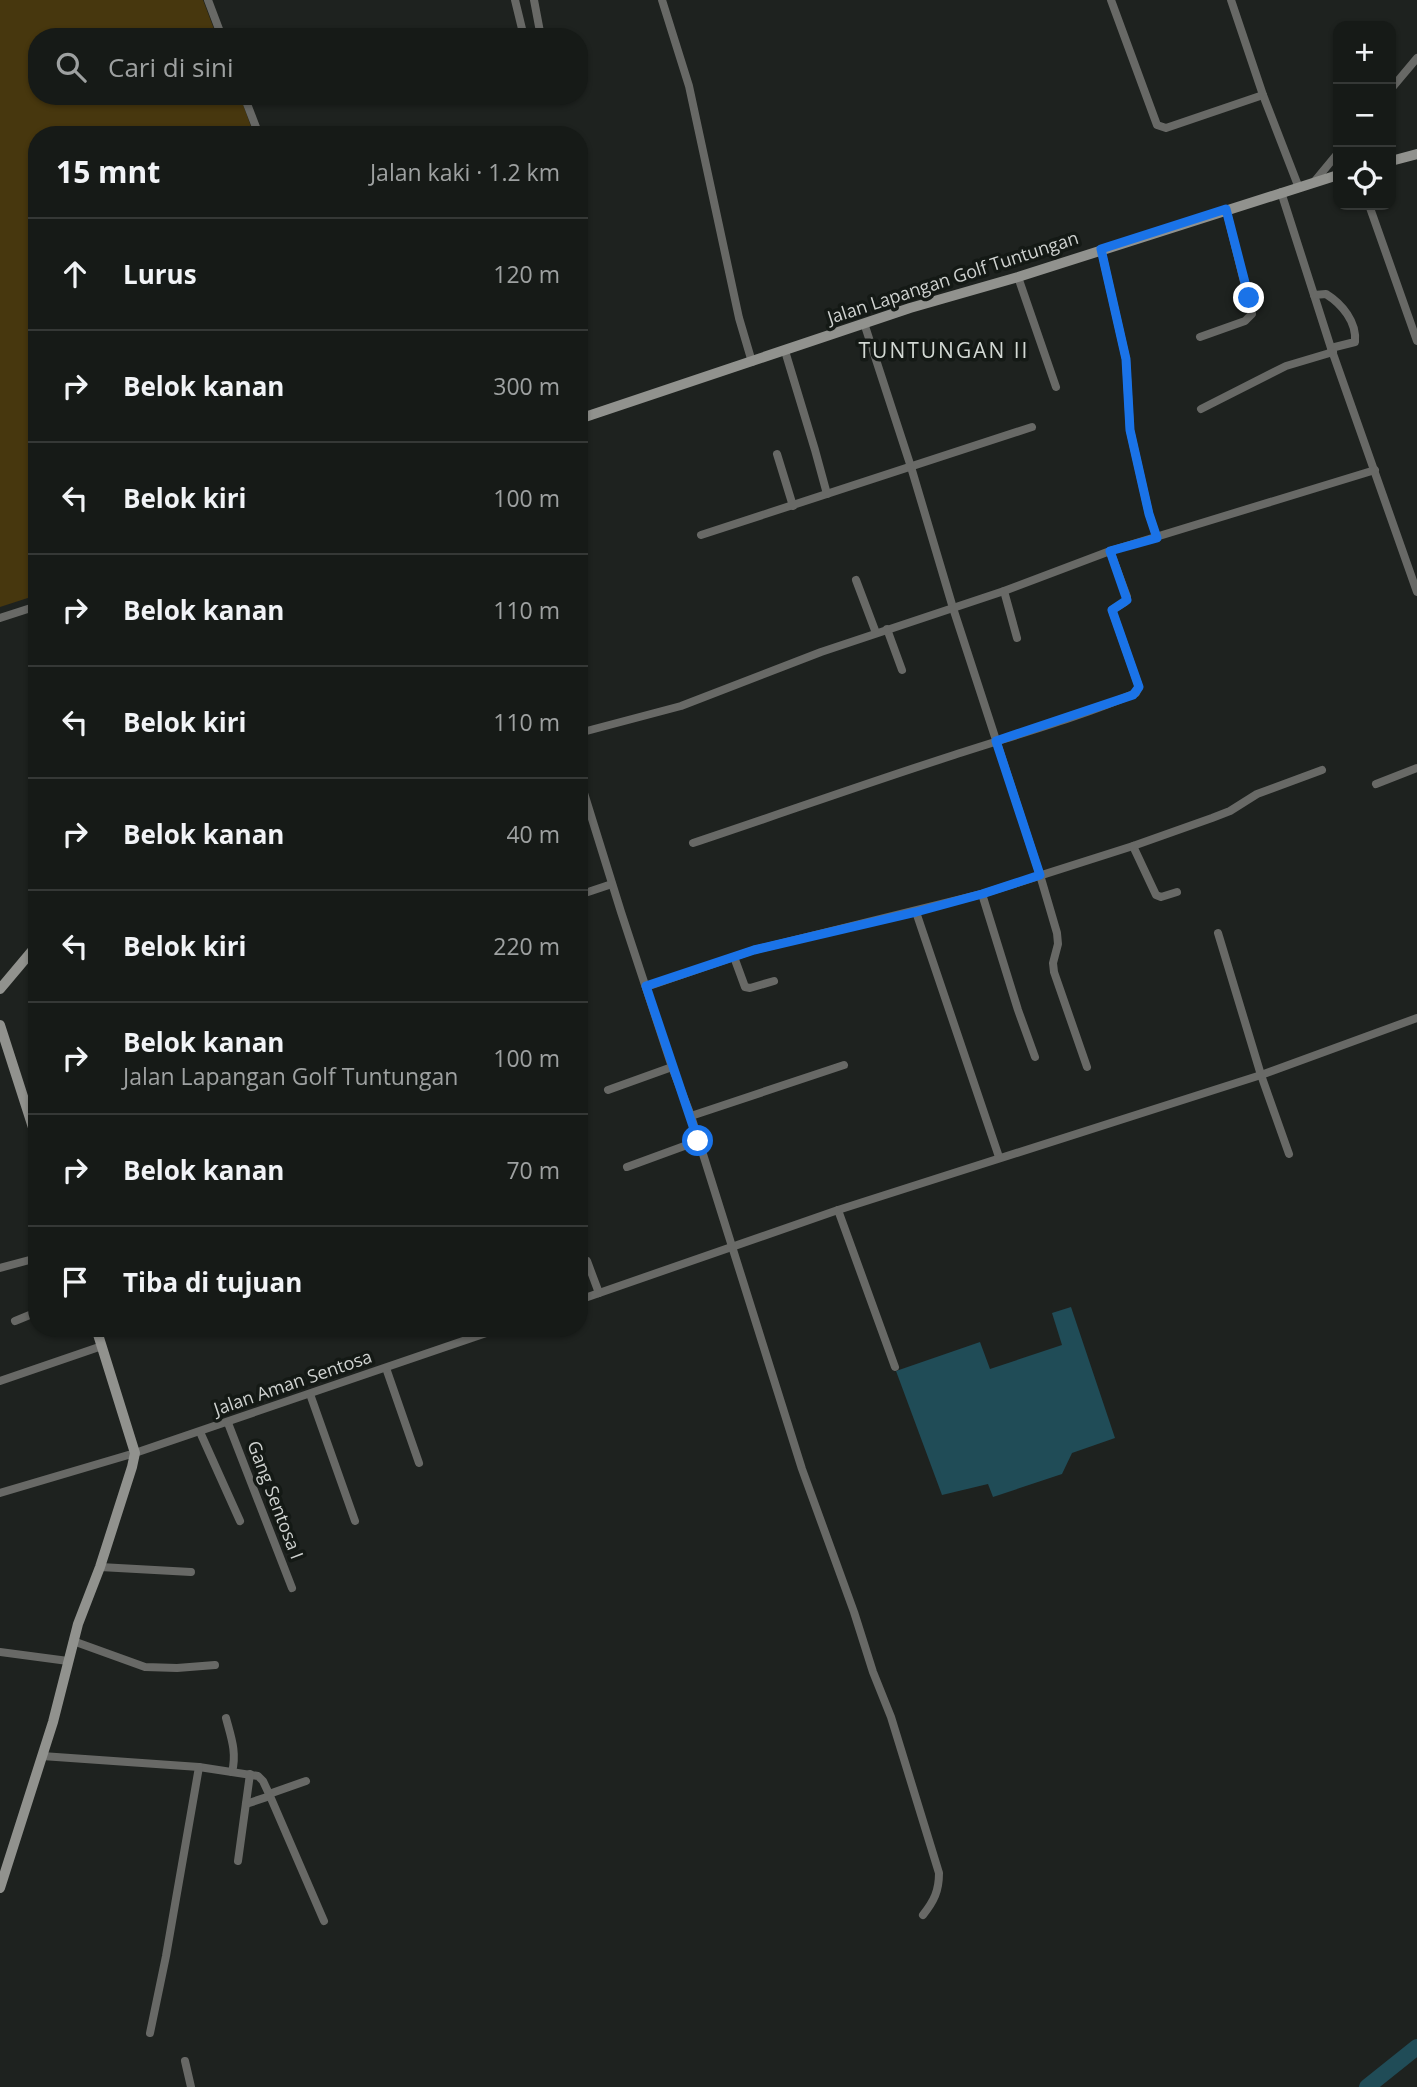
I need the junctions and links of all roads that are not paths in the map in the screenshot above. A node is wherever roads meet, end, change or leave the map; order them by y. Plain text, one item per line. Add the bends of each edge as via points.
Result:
1 (208, 0) edge
2 (514, 0) edge
3 (534, 0) edge
4 (662, 0) edge
5 (1111, 0) edge
6 (1231, 0) edge
7 (219, 28) edge
8 (522, 28) edge
9 (539, 28) edge
10 (1417, 58) edge
11 (1395, 84) edge
12 (1263, 95) junction
13 (247, 105) edge
14 (256, 126) edge
15 (1417, 153) edge
16 (1333, 159) edge
17 (1396, 159) edge
18 (1333, 176) edge
19 (1314, 182) junction
20 (1299, 188) junction
21 (1281, 192) junction
22 (1226, 209) junction
23 (1371, 210) edge
24 (1101, 249) junction
25 (1018, 277) junction
26 (1314, 295) junction
27 (864, 324) junction
28 (1200, 337) dead end
29 (1417, 341) edge
30 (1332, 350) junction
31 (785, 351) junction
32 (752, 362) junction
33 (1056, 387) dead end
34 (1201, 409) dead end
35 (588, 416) edge
36 (1032, 427) dead end
37 (777, 454) dead end
38 (911, 467) junction
39 (1375, 470) junction
40 (827, 494) junction
41 (793, 506) junction
42 (701, 534) dead end
43 (1157, 538) junction
44 (1110, 551) junction
45 (856, 580) dead end
46 (1004, 591) junction
47 (1417, 592) edge
48 (953, 608) junction
49 (28, 609) edge
50 (0, 618) edge
51 (887, 629) junction
52 (876, 633) junction
53 (1017, 638) dead end
54 (902, 670) dead end
55 (588, 731) edge
56 (996, 741) junction
57 (1417, 768) edge
58 (1322, 770) dead end
59 (1376, 784) dead end
60 (588, 806) edge
61 (693, 843) dead end
62 (1133, 846) junction
63 (1040, 875) junction
64 (612, 884) junction
65 (588, 892) edge
66 (1177, 892) dead end
67 (982, 894) junction
68 (916, 912) junction
69 (1218, 933) dead end
70 (28, 956) edge
71 (734, 957) junction
72 (774, 981) dead end
73 (646, 986) junction
74 (0, 989) edge
75 (1417, 1018) edge
76 (0, 1025) edge
77 (1035, 1057) dead end
78 (844, 1065) dead end
79 (672, 1067) junction
80 (1087, 1067) dead end
81 (1261, 1074) junction
82 (608, 1090) dead end
83 (28, 1112) edge
84 (691, 1116) junction
85 (698, 1141) junction
86 (1289, 1154) dead end
87 (999, 1157) junction
88 (627, 1167) dead end
89 (838, 1210) junction
90 (732, 1247) junction
91 (28, 1260) edge
92 (588, 1264) edge
93 (0, 1268) edge
94 (599, 1293) junction
95 (588, 1297) edge
96 (28, 1316) edge
97 (15, 1321) dead end
98 (99, 1337) edge
99 (475, 1337) edge
100 (102, 1346) junction
101 (895, 1367) dead end
102 (386, 1368) junction
103 (0, 1381) edge
104 (310, 1394) junction
105 (228, 1423) junction
106 (200, 1432) junction
107 (135, 1453) junction
108 (419, 1463) dead end
109 (0, 1493) edge
110 (240, 1521) dead end
111 (355, 1521) dead end
112 (100, 1567) junction
113 (191, 1572) dead end
114 (292, 1588) dead end
115 (73, 1641) junction
116 (0, 1652) edge
117 (68, 1661) junction
118 (215, 1665) dead end
119 (226, 1718) dead end
120 (43, 1756) junction
121 (199, 1767) junction
122 (232, 1772) junction
123 (250, 1774) junction
124 (306, 1781) dead end
125 (270, 1795) junction
126 (246, 1804) junction
127 (238, 1861) dead end
128 (0, 1888) edge
129 (923, 1915) dead end
130 (324, 1921) dead end
131 (150, 2033) dead end
132 (185, 2062) dead end
133 (191, 2087) edge

1 - 7 street
2 - 8 street
3 - 9 street
4 - 32 street via 689,86
5 - 12 street via 1161,128
6 - 12 street
10 - 11 street
12 - 20 street
13 - 14 street
15 - 17 street
16 - 19 street
18 - 19 street, Jalan Lapangan Golf Tuntungan
19 - 20 street, Jalan Lapangan Golf Tuntungan
20 - 21 street, Jalan Lapangan Golf Tuntungan
21 - 22 street, Jalan Lapangan Golf Tuntungan
21 - 26 street
22 - 24 street, Jalan Lapangan Golf Tuntungan
22 - 28 street via 1252,314 1245,321
23 - 29 street
24 - 25 street, Jalan Lapangan Golf Tuntungan
24 - 43 street via 1126,359 1130,430
25 - 27 street, Jalan Lapangan Golf Tuntungan
25 - 33 street
26 - 30 street
26 - 30 street via 1326,294 1345,309 1355,336 1355,342
27 - 31 street, Jalan Lapangan Golf Tuntungan
27 - 38 street
30 - 34 street via 1286,366
30 - 39 street
31 - 32 street, Jalan Lapangan Golf Tuntungan
31 - 40 street
32 - 35 street, Jalan Lapangan Golf Tuntungan
36 - 38 street
37 - 41 street
38 - 40 street
38 - 48 street
39 - 43 street
39 - 47 street
40 - 41 street
41 - 42 street
43 - 44 street
44 - 46 street
44 - 56 street via 1127,600 1112,610 1138,691
45 - 52 street
46 - 48 street
46 - 53 street
48 - 51 street
48 - 56 street
49 - 50 street
51 - 52 street
51 - 54 street
52 - 55 street via 681,706
56 - 61 street
56 - 63 street
57 - 59 street
58 - 62 street via 1256,794 1230,811
60 - 64 street
62 - 63 street
62 - 66 street via 1156,895
63 - 67 street
63 - 80 street via 1058,939 1054,972
64 - 65 street
64 - 73 street
67 - 68 street
67 - 77 street
68 - 71 street
68 - 87 street
69 - 81 street
70 - 74 street
71 - 72 street via 745,987
71 - 73 street
73 - 79 street
75 - 81 street
76 - 83 street
78 - 84 street
79 - 82 street
79 - 84 street
81 - 86 street
81 - 87 street
84 - 85 street
85 - 88 street
85 - 90 street
87 - 89 street
89 - 90 street
89 - 101 street
90 - 94 street
90 - 129 street via 939,1873 933,1902
91 - 93 street
92 - 94 street
94 - 95 street
96 - 97 street
98 - 100 street
99 - 102 street, Jalan Aman Sentosa
100 - 103 street
100 - 107 street
102 - 104 street, Jalan Aman Sentosa
102 - 108 street
104 - 105 street, Jalan Aman Sentosa
104 - 111 street
105 - 106 street, Jalan Aman Sentosa
105 - 114 street, Gang Sentosa I
106 - 107 street, Jalan Aman Sentosa
106 - 110 street
107 - 109 street, Jalan Aman Sentosa
107 - 112 street
112 - 113 street
112 - 115 street
115 - 117 street
115 - 118 street via 145,1667
116 - 117 street
117 - 120 street
119 - 122 street via 234,1749
120 - 121 street
120 - 128 street
121 - 122 street
121 - 131 street
122 - 123 street
123 - 125 street via 263,1781
123 - 126 street
124 - 125 street
125 - 126 street
125 - 130 street
126 - 127 street
132 - 133 street

